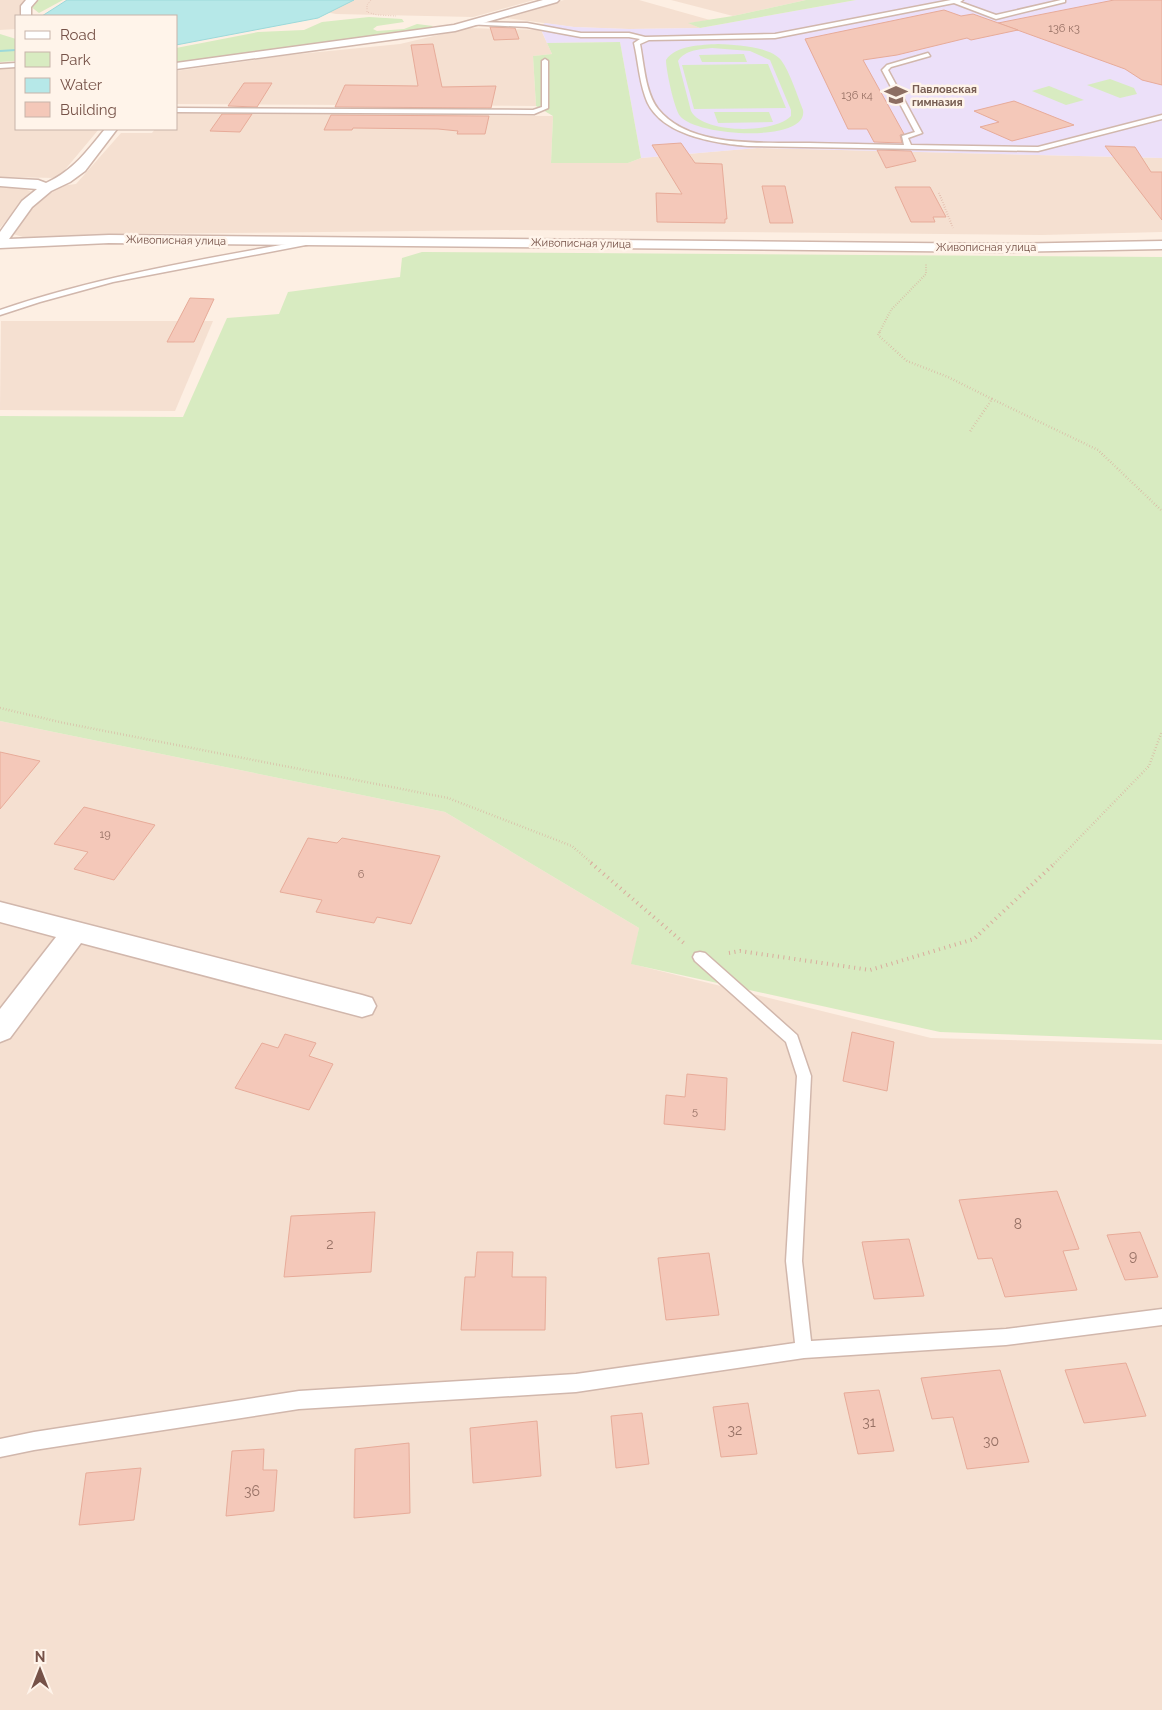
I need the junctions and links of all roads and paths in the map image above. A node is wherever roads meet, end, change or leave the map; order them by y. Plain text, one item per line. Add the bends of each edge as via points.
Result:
1 (32, 0) edge
2 (554, 0) edge
3 (654, 0) edge
4 (961, 0) edge
5 (1063, 0) edge
6 (662, 2) dead end
7 (953, 2) junction
8 (26, 15) edge
9 (469, 24) junction
10 (645, 39) junction
11 (928, 54) dead end
12 (545, 61) dead end
13 (15, 65) edge
14 (0, 66) edge
15 (178, 66) edge
16 (178, 110) edge
17 (1162, 117) edge
18 (110, 130) edge
19 (909, 148) junction
20 (0, 182) edge
21 (46, 188) junction
22 (939, 193) dead end
23 (308, 242) junction
24 (0, 243) edge
25 (1162, 245) edge
26 (928, 247) junction
27 (960, 247) junction
28 (0, 313) edge
29 (992, 398) junction
30 (969, 434) dead end
31 (1162, 511) edge
32 (0, 708) edge
33 (1162, 731) edge
34 (0, 912) edge
35 (75, 932) junction
36 (700, 957) junction
37 (362, 1006) dead end
38 (0, 1030) edge
39 (1162, 1317) edge
40 (804, 1350) junction
41 (0, 1448) edge

1 - 8 street via 26,6
2 - 9 street
3 - 6 lane
4 - 7 lane
5 - 7 lane via 996,17
7 - 10 lane via 780,35
9 - 10 lane via 527,26 581,35 629,35
9 - 15 street
10 - 19 lane via 637,43 648,98 664,118 684,132 715,141 748,144
11 - 19 lane via 889,66 886,70 919,133 904,137
12 - 16 lane via 545,108 534,112
13 - 14 lane
17 - 19 lane via 1038,149
18 - 21 street via 80,168
20 - 21 street via 38,184
21 - 24 street via 27,204
22 - 27 path
23 - 24 street, Живописная улица via 109,239
23 - 26 street, Живописная улица
23 - 28 lane via 80,287
25 - 27 street, Живописная улица
26 - 27 street, Живописная улица
26 - 29 path via 926,274 891,310 878,335 907,361
29 - 30 path
29 - 31 path via 1098,450
32 - 36 path via 64,724 448,798 572,846
33 - 36 path via 1149,766 1054,864 974,939 870,970 740,951
34 - 35 street
35 - 37 street
35 - 38 street
36 - 40 lane via 792,1039 804,1076 794,1261
39 - 40 lane via 1006,1337
40 - 41 lane via 576,1383 298,1400

